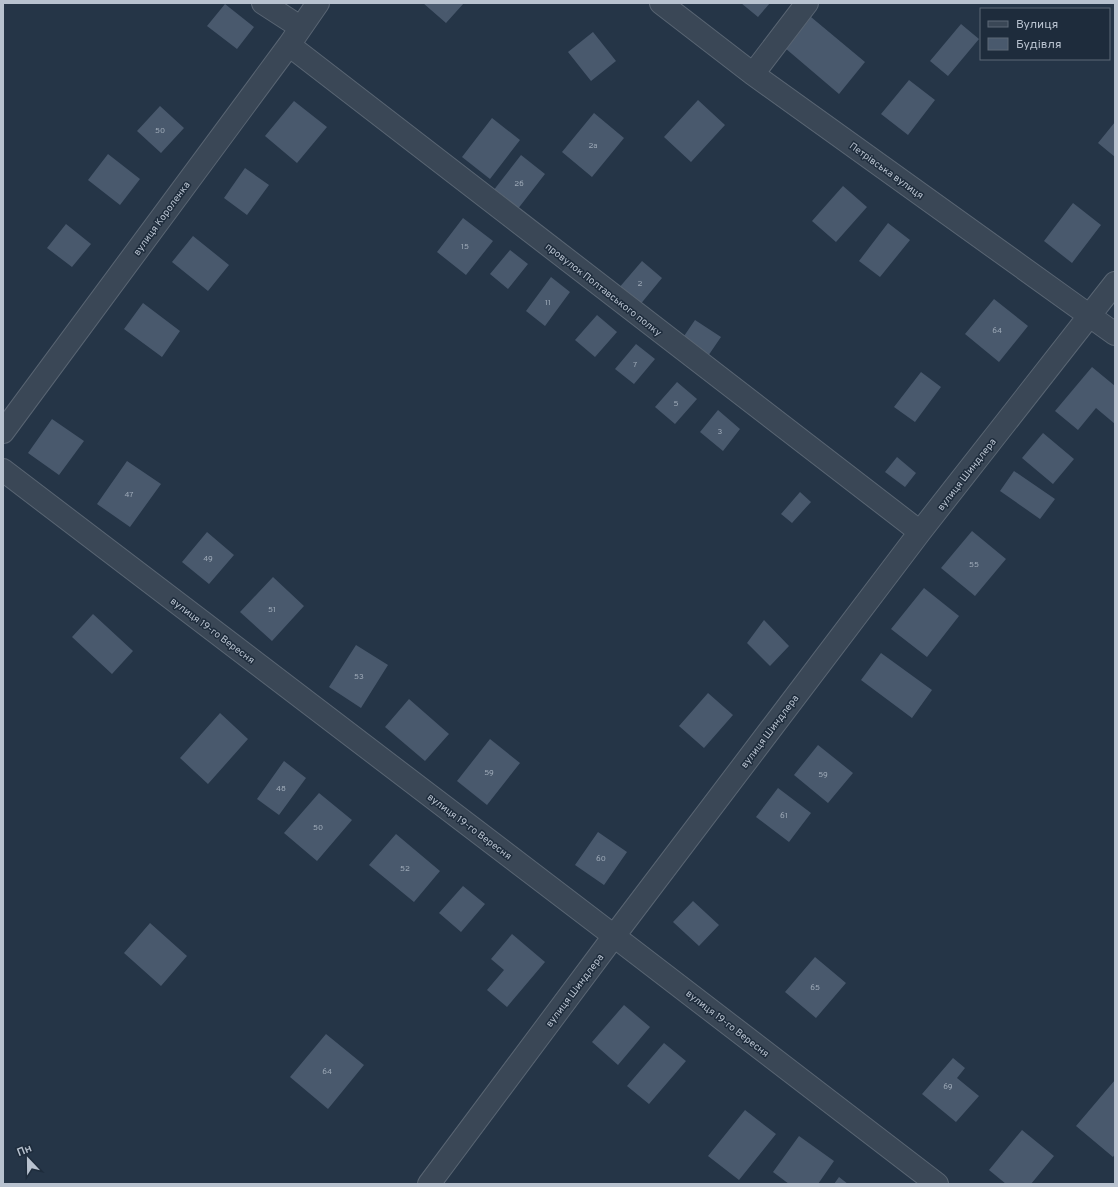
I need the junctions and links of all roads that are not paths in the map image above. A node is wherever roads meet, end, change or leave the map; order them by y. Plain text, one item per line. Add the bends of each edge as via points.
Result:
1 (263, 3) edge
2 (318, 3) edge
3 (661, 3) edge
4 (807, 3) edge
5 (300, 27) junction
6 (289, 45) junction
7 (753, 74) junction
8 (1115, 283) edge
9 (1090, 316) junction
10 (1115, 334) edge
11 (3, 432) edge
12 (3, 470) edge
13 (920, 532) junction
14 (614, 936) junction
15 (429, 1184) edge
16 (937, 1184) edge

1 - 5 street
2 - 5 street, вулиця Короленка
3 - 7 street, Петрівська вулиця
4 - 7 street
5 - 6 street, вулиця Короленка
6 - 11 street, вулиця Короленка
6 - 13 street, провулок Полтавського полку
7 - 9 street, Петрівська вулиця
8 - 9 street, вулиця Шиндлера
9 - 10 street, Петрівська вулиця
9 - 13 street, вулиця Шиндлера
12 - 14 street, вулиця 19-го Вересня
13 - 14 street, вулиця Шиндлера
14 - 15 street, вулиця Шиндлера
14 - 16 street, вулиця 19-го Вересня

